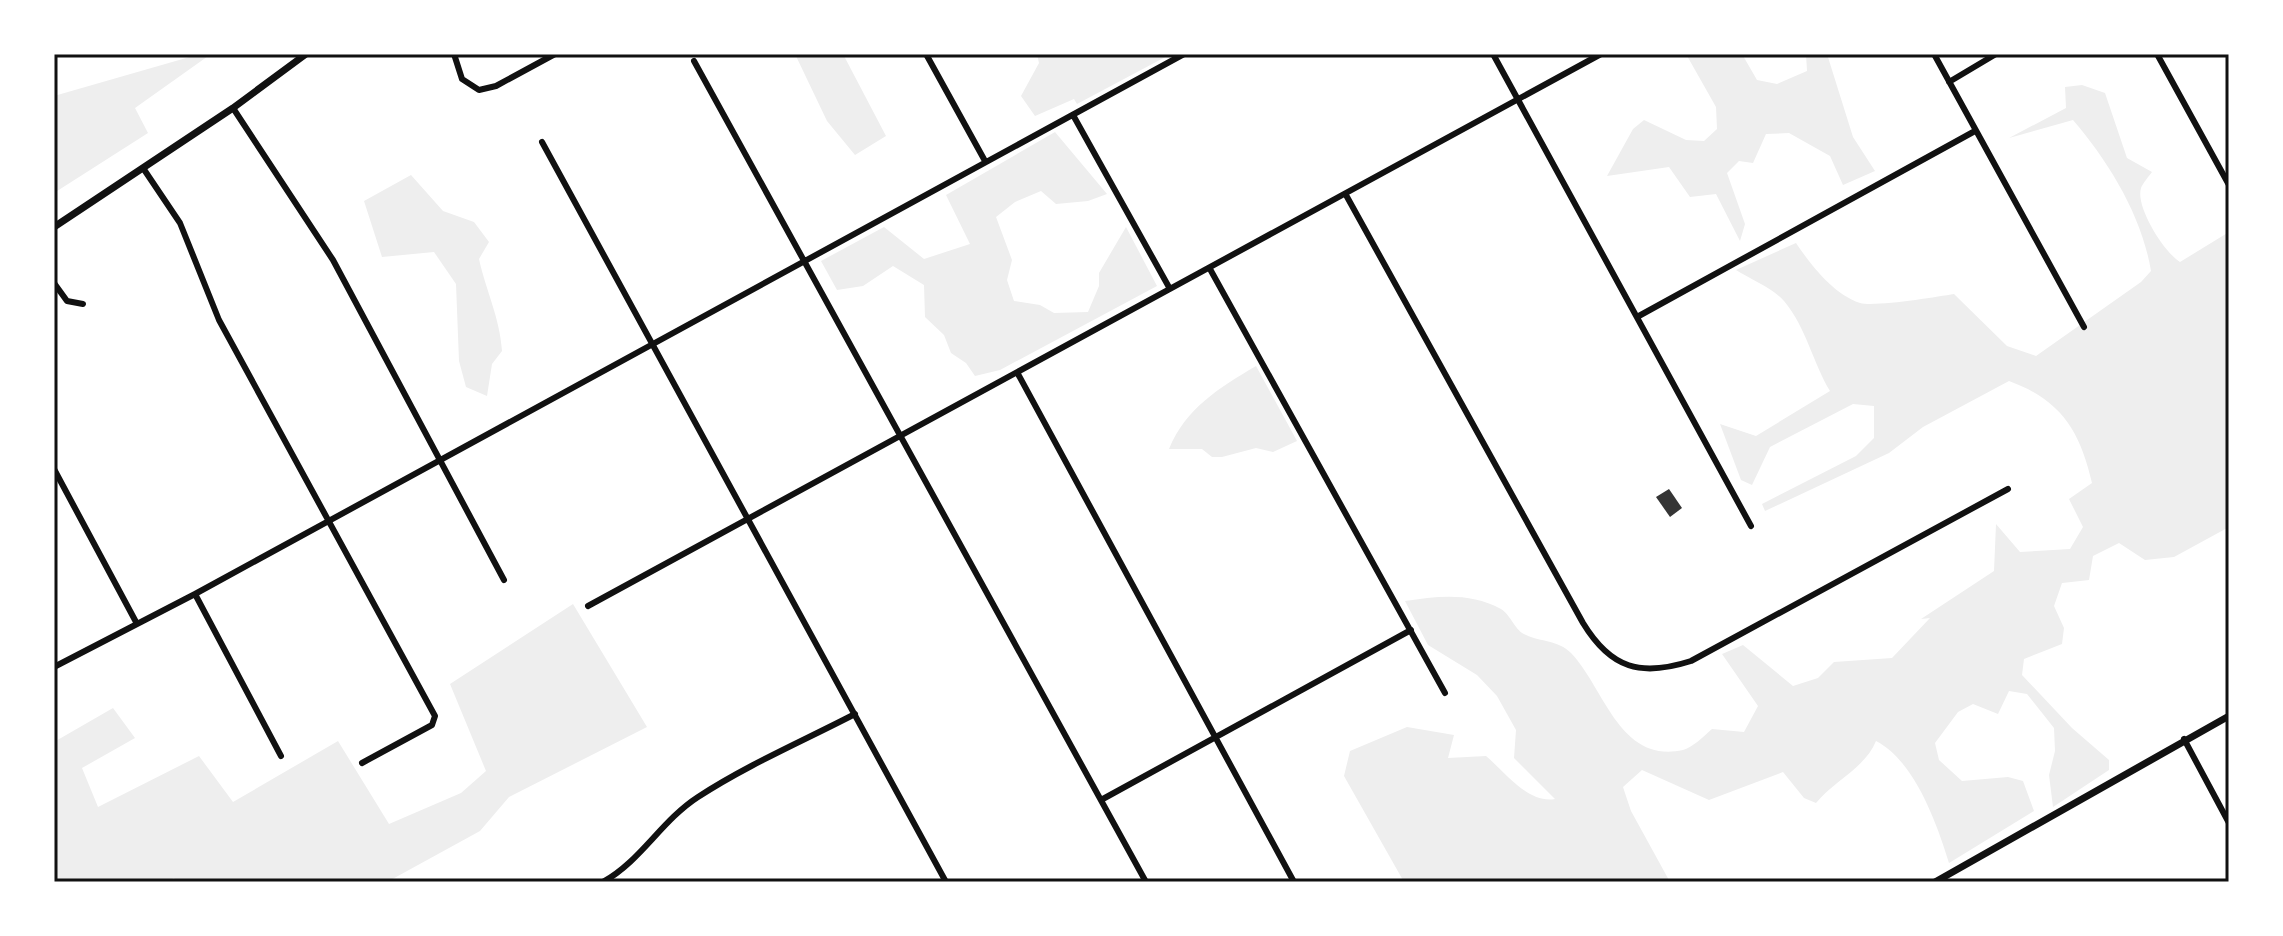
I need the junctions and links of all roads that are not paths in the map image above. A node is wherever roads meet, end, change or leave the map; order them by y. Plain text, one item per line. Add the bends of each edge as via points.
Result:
1 (306, 54) edge
2 (454, 54) edge
3 (555, 54) edge
4 (926, 54) edge
5 (1184, 54) edge
6 (1493, 54) edge
7 (1601, 54) edge
8 (1934, 54) edge
9 (1996, 54) edge
10 (2157, 54) edge
11 (694, 61) dead end
12 (1949, 82) junction
13 (1518, 99) junction
14 (233, 108) junction
15 (1073, 115) junction
16 (1975, 131) junction
17 (542, 142) dead end
18 (985, 161) junction
19 (143, 168) junction
20 (2229, 185) edge
21 (1346, 195) junction
22 (54, 227) edge
23 (803, 261) junction
24 (1210, 269) junction
25 (54, 283) edge
26 (1170, 289) junction
27 (83, 304) dead end
28 (1637, 317) junction
29 (2084, 327) dead end
30 (652, 343) junction
31 (1018, 374) junction
32 (900, 438) junction
33 (439, 459) junction
34 (54, 469) edge
35 (2008, 489) dead end
36 (329, 519) junction
37 (748, 519) junction
38 (1751, 526) dead end
39 (504, 580) dead end
40 (195, 594) junction
41 (588, 606) dead end
42 (136, 622) junction
43 (1411, 630) junction
44 (54, 667) edge
45 (1445, 693) dead end
46 (855, 714) junction
47 (2229, 716) edge
48 (1217, 738) junction
49 (2184, 739) junction
50 (281, 756) dead end
51 (362, 763) dead end
52 (1101, 800) junction
53 (2229, 823) edge
54 (603, 882) edge
55 (946, 882) edge
56 (1146, 882) edge
57 (1294, 882) edge
58 (1935, 882) edge

1 - 14 street
2 - 3 street via 462,79 479,90
4 - 18 street
5 - 15 street
6 - 13 street
7 - 13 street
8 - 12 street
9 - 12 street
10 - 20 street
11 - 23 street
12 - 16 street
13 - 21 street
13 - 28 street
14 - 19 street
14 - 33 street via 333,260
15 - 18 street
15 - 26 street
16 - 28 street
16 - 29 street
17 - 30 street
18 - 23 street
19 - 22 street
19 - 36 street via 180,223 219,320
21 - 24 street
21 - 35 street via 1589,632 1603,652 1630,667 1663,669 1691,661
23 - 30 street
23 - 32 street
24 - 26 street
24 - 43 street
25 - 27 street via 67,301
26 - 31 street
28 - 38 street
30 - 33 street
30 - 37 street
31 - 32 street
31 - 48 street
32 - 37 street
32 - 52 street
33 - 36 street
33 - 39 street
34 - 42 street
36 - 40 street
36 - 51 street via 435,716 432,725
37 - 41 street
37 - 46 street
40 - 42 street
40 - 50 street
42 - 44 street
43 - 45 street
43 - 48 street
46 - 54 street via 698,797 624,870
46 - 55 street
47 - 49 street
48 - 52 street
48 - 57 street
49 - 53 street
49 - 58 street
52 - 56 street

